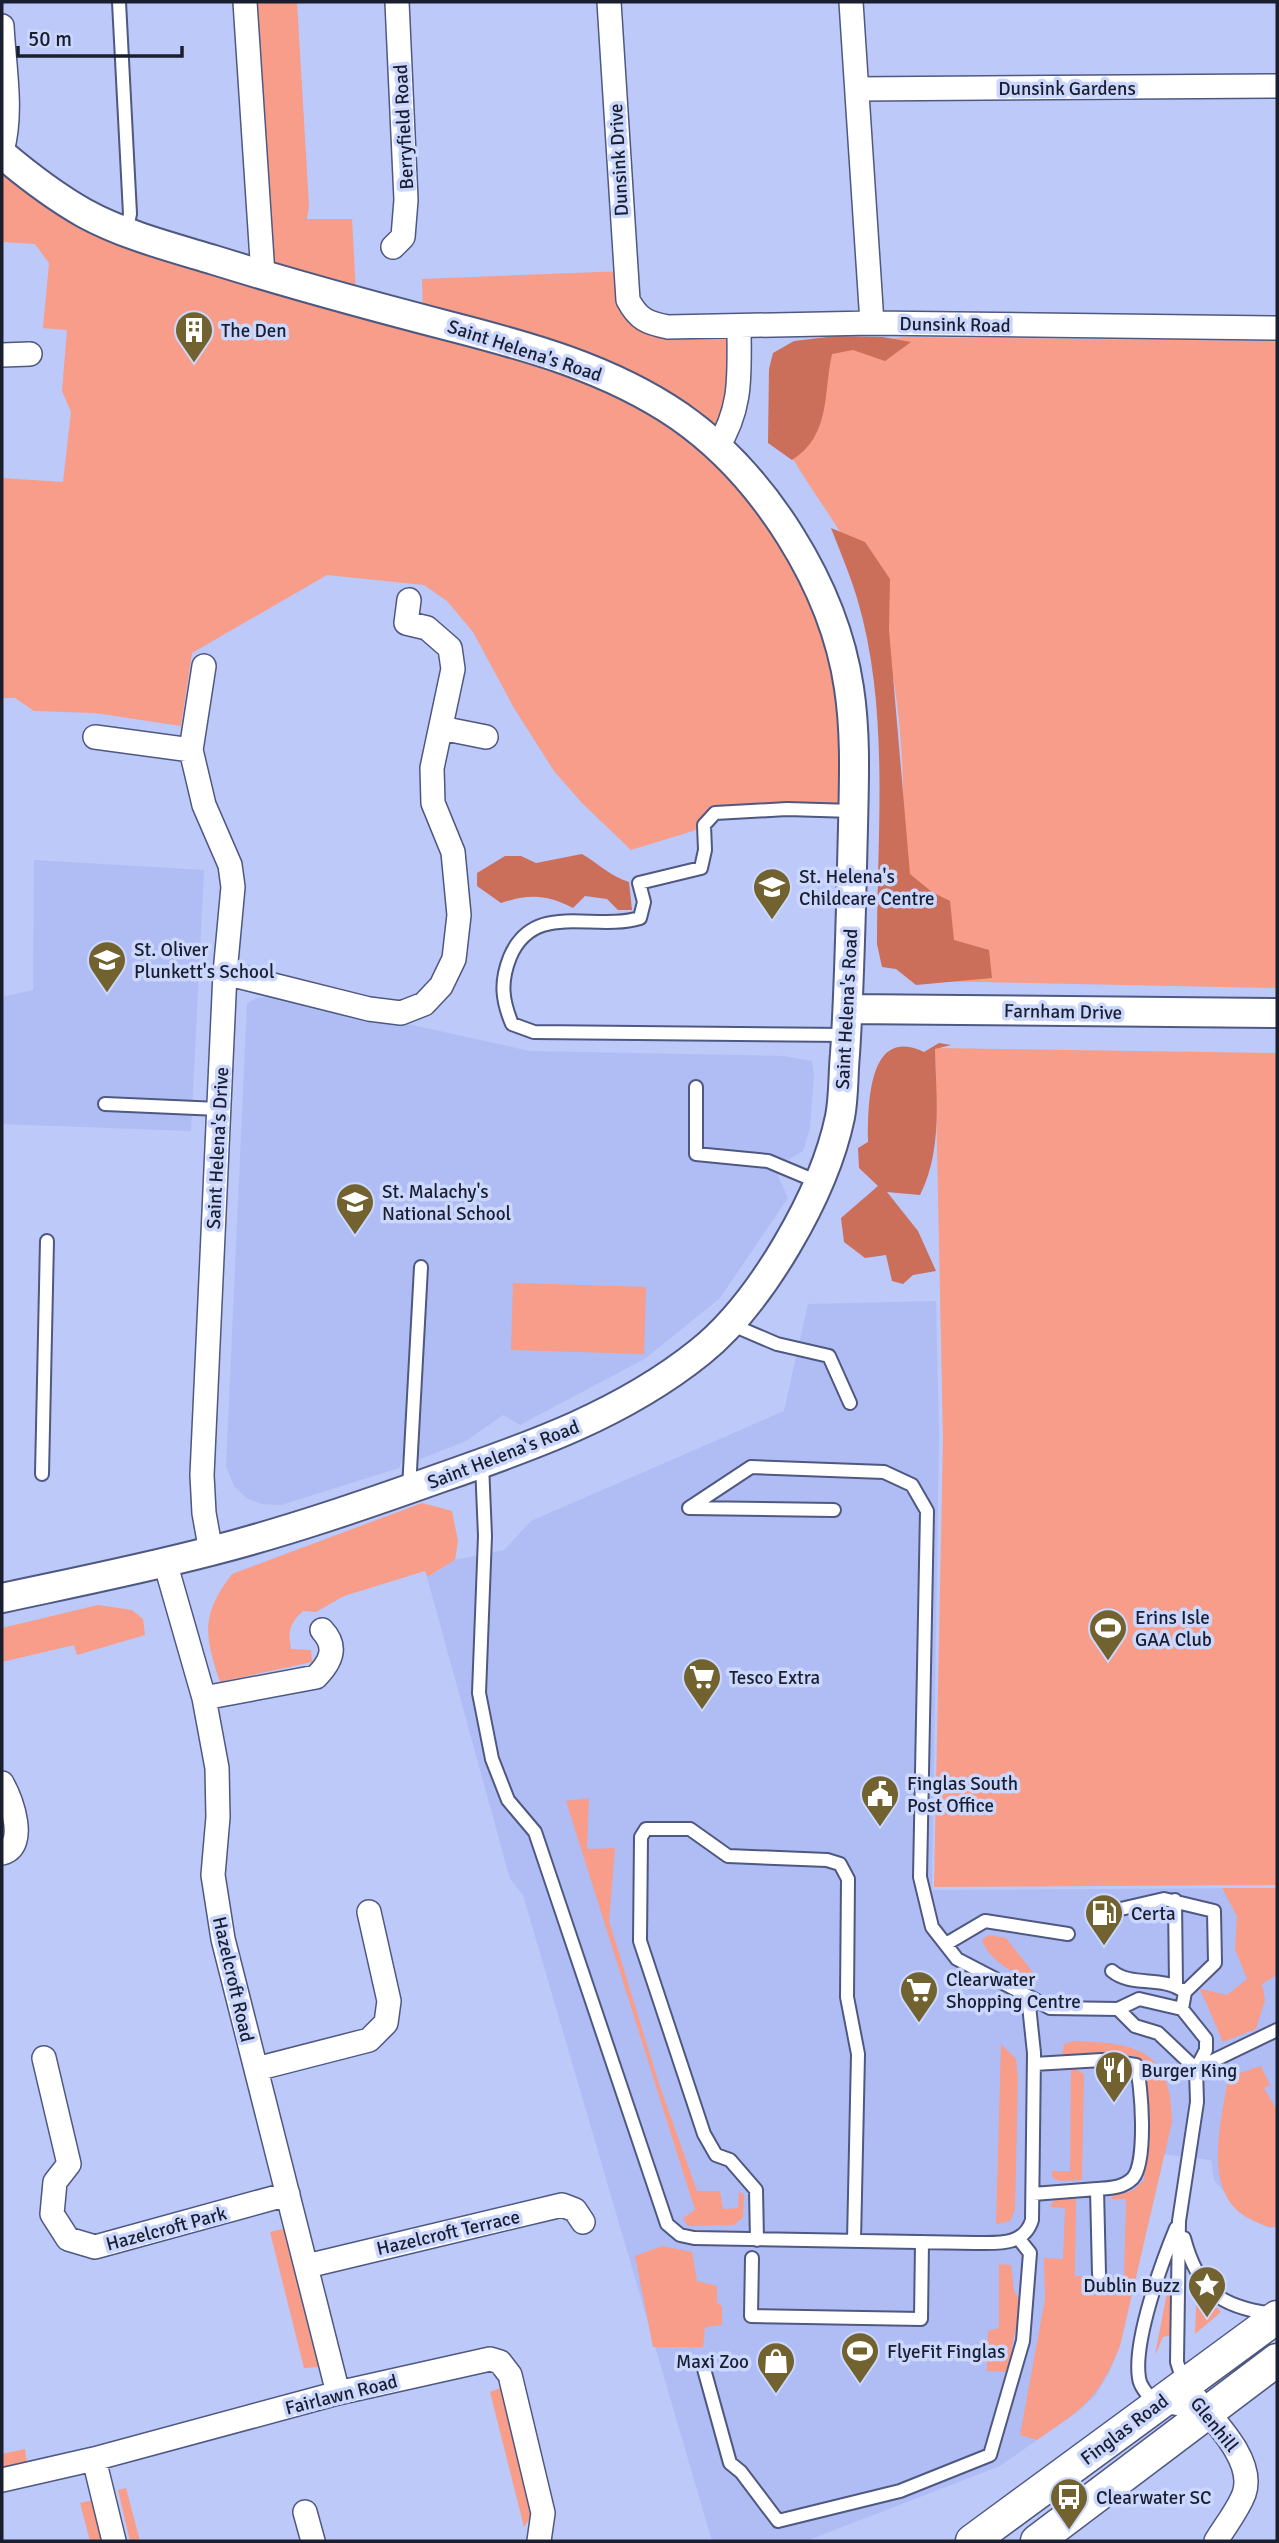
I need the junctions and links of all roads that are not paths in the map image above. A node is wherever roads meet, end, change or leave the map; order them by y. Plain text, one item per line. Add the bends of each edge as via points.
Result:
1 (119, 2) edge
2 (245, 2) edge
3 (397, 2) edge
4 (609, 2) edge
5 (851, 2) edge
6 (2, 26) edge
7 (3, 58) edge
8 (1277, 86) edge
9 (858, 89) junction
10 (2, 153) edge
11 (127, 232) junction
12 (393, 247) dead end
13 (263, 275) junction
14 (636, 315) joint
15 (872, 323) junction
16 (739, 326) junction
17 (1277, 328) edge
18 (30, 354) dead end
19 (2, 355) edge
20 (717, 449) junction
21 (409, 600) dead end
22 (204, 666) dead end
23 (441, 728) junction
24 (95, 737) dead end
25 (486, 737) dead end
26 (191, 750) junction
27 (853, 811) junction
28 (225, 973) junction
29 (1277, 1013) edge
30 (847, 1022) junction
31 (696, 1087) dead end
32 (105, 1104) dead end
33 (219, 1109) junction
34 (819, 1182) junction
35 (47, 1241) dead end
36 (421, 1267) dead end
37 (730, 1324) junction
38 (850, 1404) dead end
39 (482, 1464) junction
40 (43, 1474) dead end
41 (409, 1489) junction
42 (834, 1510) dead end
43 (211, 1552) junction
44 (165, 1562) junction
45 (2, 1598) edge
46 (321, 1630) dead end
47 (204, 1698) junction
48 (2, 1783) edge
49 (2, 1853) edge
50 (1175, 1900) junction
51 (1111, 1911) dead end
52 (369, 1912) dead end
53 (1068, 1934) dead end
54 (946, 1944) junction
55 (1112, 1971) dead end
56 (1181, 1989) junction
57 (1028, 1996) junction
58 (1118, 2009) junction
59 (1182, 2009) junction
60 (1277, 2030) edge
61 (44, 2058) dead end
62 (1034, 2064) junction
63 (1196, 2068) junction
64 (256, 2069) junction
65 (1097, 2189) junction
66 (288, 2194) junction
67 (1032, 2194) junction
68 (1179, 2221) junction
69 (583, 2222) dead end
70 (1019, 2239) junction
71 (757, 2240) junction
72 (854, 2241) junction
73 (922, 2242) junction
74 (752, 2259) dead end
75 (307, 2266) junction
76 (1099, 2274) dead end
77 (1277, 2316) edge
78 (1277, 2360) edge
79 (704, 2369) dead end
80 (1184, 2384) junction
81 (338, 2393) junction
82 (1157, 2405) junction
83 (1205, 2414) junction
84 (94, 2459) junction
85 (2, 2480) edge
86 (305, 2512) dead end
87 (114, 2541) edge
88 (313, 2541) edge
89 (539, 2541) edge
90 (972, 2541) edge
91 (1037, 2541) edge
92 (1216, 2541) edge

1 - 11 lane via 130,214
2 - 13 street
3 - 12 street, Berryfield Road via 406,200 403,237
4 - 14 street, Dunsink Drive via 628,300
5 - 9 street
6 - 7 street
7 - 10 street via 6,136
8 - 9 street, Dunsink Gardens
9 - 15 street
10 - 11 street, Saint Helena's Road via 46,191
11 - 13 street, Saint Helena's Road
13 - 20 street, Saint Helena's Road via 589,366 683,418
14 - 16 street, Dunsink Road via 668,327
15 - 16 street, Dunsink Road
15 - 17 street, Dunsink Road
16 - 20 street via 735,414
18 - 19 street
20 - 27 street, Saint Helena's Road via 748,480 790,536 823,600 848,680 855,734
21 - 23 street via 406,623 427,628 450,648 453,669
22 - 26 street, Saint Helena's Drive
23 - 25 street
23 - 28 street via 432,768 433,803 453,852 459,915 454,959 440,986 424,1004 401,1013
24 - 26 street
26 - 28 street, Saint Helena's Drive via 204,805 230,865 233,887
27 - 30 street, Saint Helena's Road
27 - 30 lane via 715,813 704,825 701,868 639,883 644,902 640,918 623,923 537,926 518,939 503,974 503,1001 512,1024 534,1032
28 - 33 street, Saint Helena's Drive
29 - 30 street, Farnham Drive
30 - 34 street, Saint Helena's Road via 840,1116
31 - 34 lane via 696,1154 768,1161
32 - 33 lane
33 - 43 street, Saint Helena's Drive via 202,1475
34 - 37 street, Saint Helena's Road via 754,1295
35 - 40 lane
36 - 41 lane
37 - 38 lane via 777,1344 829,1356
37 - 39 street, Saint Helena's Road via 646,1391 589,1422
39 - 41 street, Saint Helena's Road
39 - 71 lane via 485,1536 479,1693 492,1759 508,1800 535,1832 667,2224 687,2237
41 - 43 street, Saint Helena's Road
42 - 54 lane via 690,1508 751,1467 884,1472 912,1485 927,1511 920,1877 932,1927
43 - 44 street, Saint Helena's Road
44 - 45 street, Saint Helena's Road
44 - 47 street, Hazelcroft Road
46 - 47 street via 330,1638 332,1651 316,1676
47 - 64 street, Hazelcroft Road via 217,1768 213,1875 223,1939
48 - 49 street via 16,1832 15,1843
50 - 51 lane
50 - 56 lane
50 - 56 lane via 1214,1911 1215,1963
52 - 64 street via 390,2001 386,2023 369,2040
53 - 54 lane via 985,1921
54 - 57 lane via 957,1959
55 - 56 lane via 1119,1977
56 - 59 lane
57 - 58 lane via 1050,2008
57 - 62 lane
58 - 59 lane via 1139,1999
58 - 63 lane via 1135,2026 1158,2033
59 - 63 lane via 1206,2039 1206,2050
60 - 63 lane
61 - 66 street, Hazelcroft Park via 69,2164 55,2182 52,2214 68,2239 95,2247
62 - 65 lane via 1102,2060 1136,2065 1141,2165 1121,2187
62 - 67 lane
63 - 68 lane via 1197,2102
64 - 66 street, Hazelcroft Road
65 - 67 lane
65 - 76 lane
66 - 75 street, Hazelcroft Road
67 - 70 lane via 1028,2233
68 - 77 lane via 1204,2287 1246,2311
68 - 80 lane via 1177,2362
68 - 82 lane via 1160,2266 1140,2356 1139,2379
69 - 75 street, Hazelcroft Terrace via 575,2210 562,2205
70 - 73 lane
70 - 79 lane via 1030,2253 1023,2341 989,2455 900,2491 778,2521 730,2463
71 - 72 lane
71 - 72 lane via 756,2190 730,2160 716,2155 704,2134 640,1941 641,1837 646,1829 690,1829 728,1856 819,1858 840,1864 848,1879 847,1997 858,2054
72 - 73 lane
73 - 74 lane via 921,2319 751,2316
75 - 81 street, Hazelcroft Road
77 - 80 main road, Finglas Road
78 - 83 main road, Finglas Road
80 - 82 main road, Finglas Road
80 - 83 street, Glenhill
81 - 84 street, Fairlawn Road
81 - 89 street, Fairlawn Road via 490,2359 500,2362 510,2375 543,2513
82 - 83 lane
82 - 90 main road, Finglas Road
83 - 91 main road, Finglas Road
83 - 92 street, Glenhill via 1241,2455 1247,2482 1244,2496
84 - 85 street, Fairlawn Road
84 - 87 street
86 - 88 street

